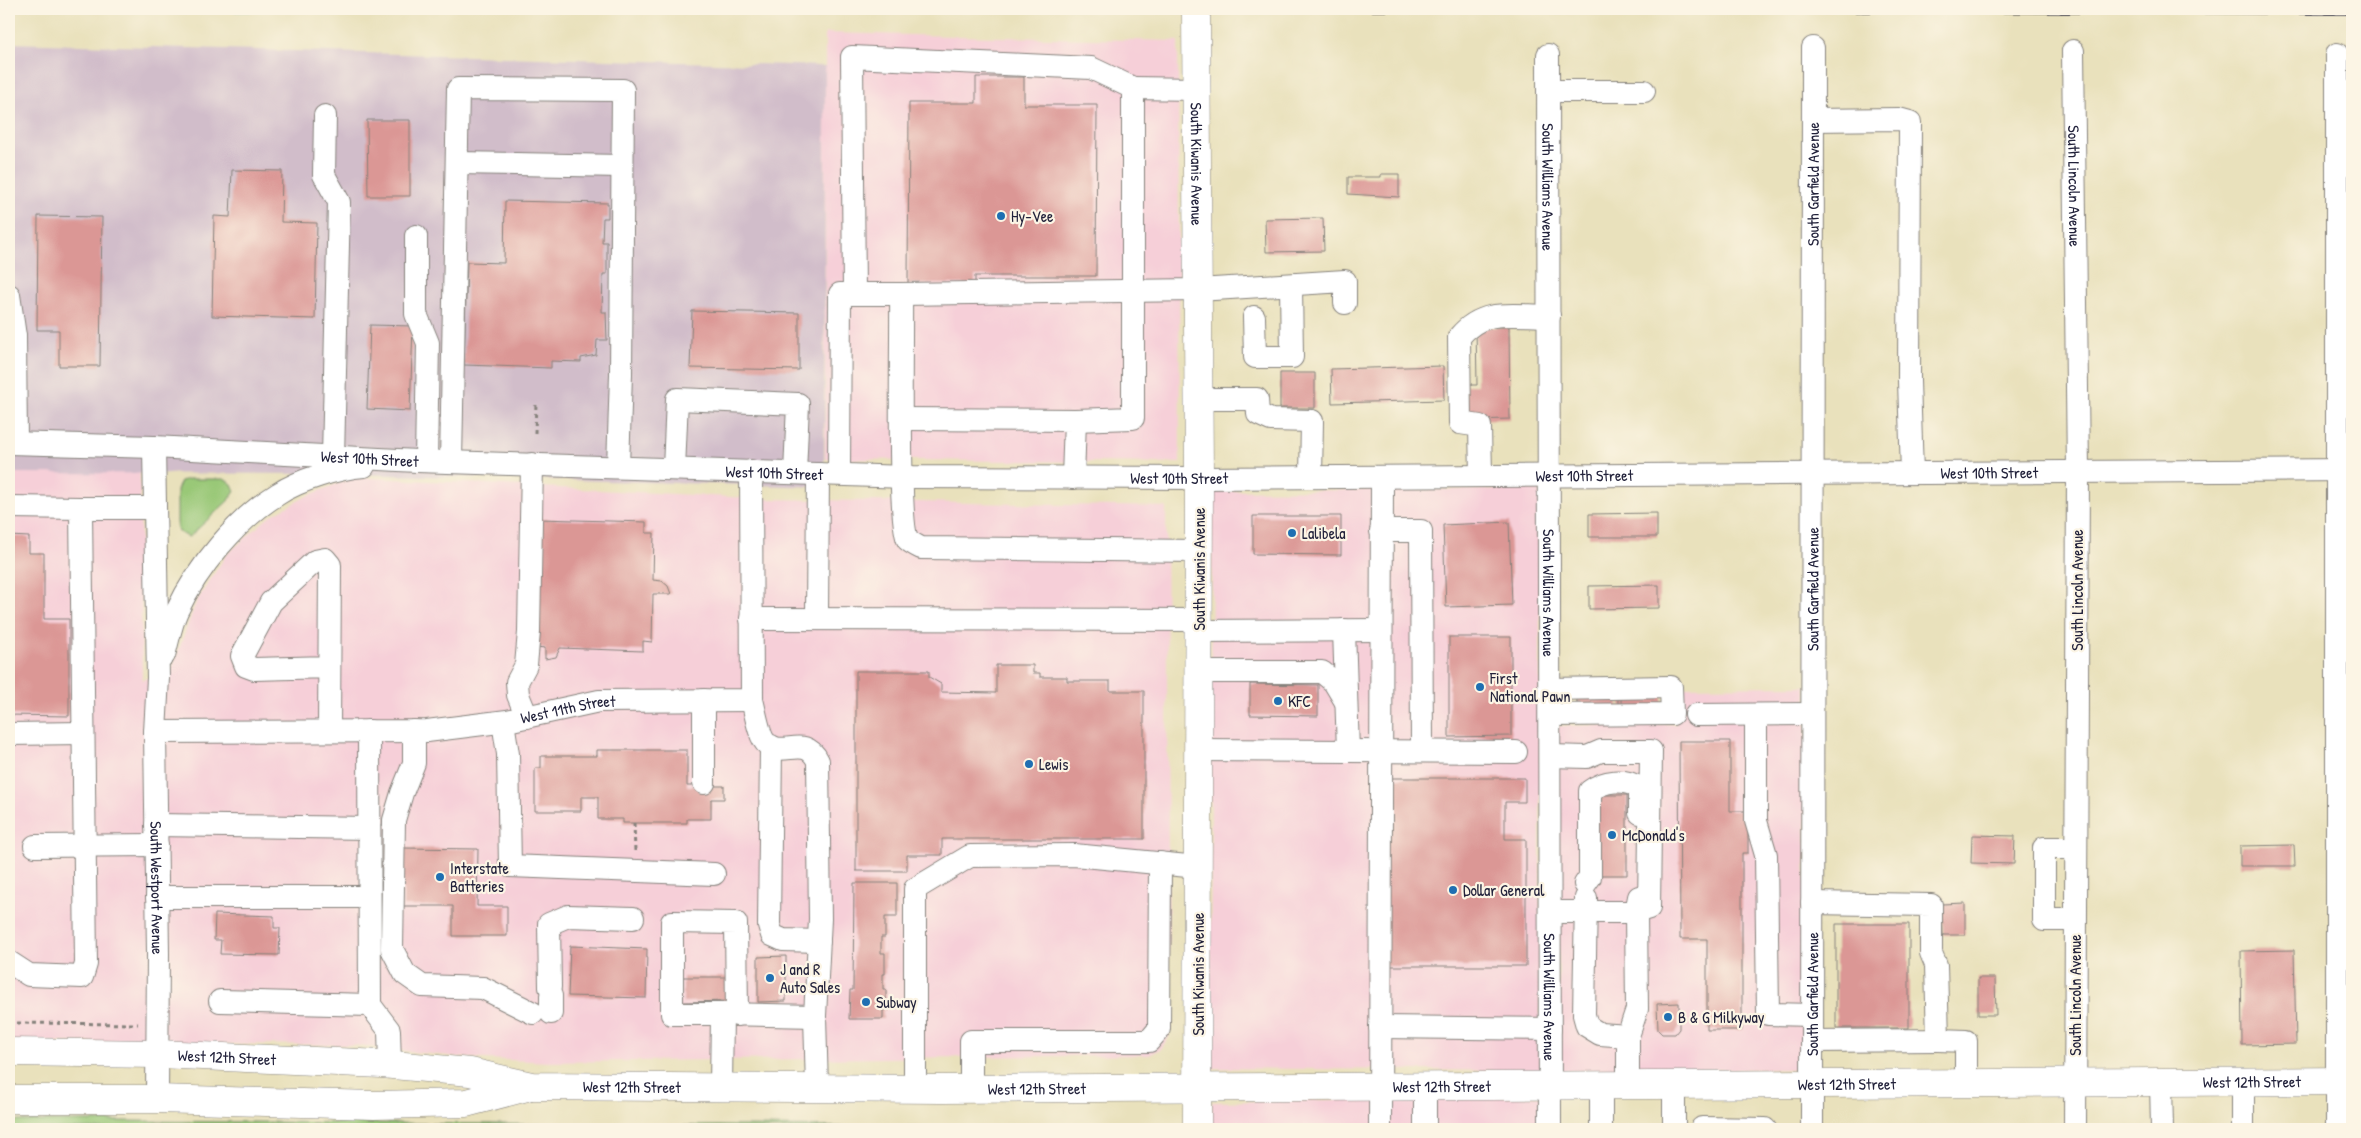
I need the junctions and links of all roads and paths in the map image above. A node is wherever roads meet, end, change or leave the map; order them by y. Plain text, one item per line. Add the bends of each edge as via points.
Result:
1 (1196, 9) edge
2 (1813, 48) dead end
3 (2073, 52) dead end
4 (1548, 54) dead end
5 (2337, 54) dead end
6 (1133, 88) junction
7 (1196, 89) junction
8 (1644, 91) dead end
9 (1548, 92) junction
10 (325, 116) dead end
11 (1813, 120) junction
12 (457, 163) junction
13 (622, 166) junction
14 (416, 236) dead end
15 (1291, 285) junction
16 (1198, 290) junction
17 (1131, 291) junction
18 (854, 294) junction
19 (901, 294) junction
20 (9, 295) edge
21 (1345, 303) dead end
22 (1549, 316) junction
23 (1254, 317) dead end
24 (12, 336) edge
25 (12, 394) edge
26 (1198, 398) junction
27 (536, 403) dead end
28 (902, 419) junction
29 (1075, 420) junction
30 (535, 433) dead end
31 (13, 443) edge
32 (154, 447) junction
33 (333, 456) junction
34 (422, 461) junction
35 (451, 462) junction
36 (532, 464) junction
37 (618, 467) junction
38 (674, 469) junction
39 (2345, 470) edge
40 (751, 471) junction
41 (2078, 472) junction
42 (796, 473) junction
43 (1912, 473) junction
44 (829, 474) junction
45 (1813, 474) junction
46 (1481, 476) junction
47 (1550, 476) junction
48 (902, 477) junction
49 (1311, 477) junction
50 (1382, 477) junction
51 (1073, 478) junction
52 (1199, 478) junction
53 (9, 507) edge
54 (81, 508) junction
55 (155, 508) junction
56 (1381, 531) junction
57 (1199, 551) junction
58 (751, 619) junction
59 (817, 619) junction
60 (1199, 625) junction
61 (1344, 630) junction
62 (1380, 630) junction
63 (330, 667) junction
64 (1199, 672) junction
65 (158, 678) junction
66 (1550, 689) junction
67 (704, 700) junction
68 (752, 700) junction
69 (1346, 702) junction
70 (1812, 714) junction
71 (1550, 715) junction
72 (1696, 715) dead end
73 (1756, 715) junction
74 (527, 717) junction
75 (503, 722) junction
76 (329, 731) junction
77 (368, 731) junction
78 (414, 731) junction
79 (155, 732) junction
80 (82, 733) junction
81 (9, 734) edge
82 (771, 746) junction
83 (1198, 750) junction
84 (1348, 751) junction
85 (1380, 751) junction
86 (1422, 751) junction
87 (1516, 752) dead end
88 (1550, 756) junction
89 (1587, 757) junction
90 (704, 782) dead end
91 (634, 823) dead end
92 (369, 828) junction
93 (157, 835) junction
94 (36, 846) dead end
95 (84, 846) junction
96 (2076, 848) junction
97 (1160, 863) junction
98 (1198, 867) junction
99 (635, 871) junction
100 (714, 874) dead end
101 (1586, 884) junction
102 (157, 897) junction
103 (369, 897) junction
104 (1812, 903) junction
105 (2345, 910) edge
106 (1550, 912) junction
107 (1586, 912) junction
108 (1636, 912) junction
109 (633, 918) dead end
110 (2076, 920) junction
111 (819, 941) junction
112 (9, 962) edge
113 (220, 1001) dead end
114 (2345, 1002) edge
115 (370, 1005) junction
116 (730, 1015) junction
117 (1812, 1015) junction
118 (816, 1016) junction
119 (9, 1023) edge
120 (158, 1025) junction
121 (1380, 1027) junction
122 (1550, 1030) junction
123 (1628, 1036) junction
124 (1938, 1040) junction
125 (1812, 1041) junction
126 (9, 1052) edge
127 (158, 1054) junction
128 (390, 1065) junction
129 (2243, 1081) junction
130 (2345, 1081) edge
131 (2075, 1082) junction
132 (2161, 1082) junction
133 (1966, 1083) junction
134 (1674, 1084) junction
135 (1812, 1084) junction
136 (1550, 1085) junction
137 (1601, 1085) junction
138 (1628, 1085) junction
139 (531, 1086) junction
140 (1380, 1086) junction
141 (1425, 1086) junction
142 (1198, 1087) junction
143 (721, 1088) junction
144 (914, 1088) junction
145 (971, 1088) junction
146 (818, 1089) junction
147 (9, 1099) edge
148 (157, 1099) junction
149 (1702, 1128) dead end
150 (1197, 1129) edge
151 (1380, 1129) edge
152 (1425, 1129) edge
153 (1550, 1129) edge
154 (1601, 1129) edge
155 (1674, 1129) edge
156 (1765, 1129) edge
157 (1812, 1129) edge
158 (2075, 1129) edge
159 (2162, 1129) edge
160 (2243, 1129) edge
161 (2337, 1129) edge

1 - 7 main road, South Kiwanis Avenue
2 - 11 street, South Garfield Avenue
3 - 41 street, South Lincoln Avenue
4 - 9 street, South Williams Avenue
5 - 39 street
6 - 7 street
6 - 17 street
6 - 18 street via 1091,68 852,57
7 - 16 main road, South Kiwanis Avenue
8 - 9 street
9 - 22 street, South Williams Avenue
10 - 33 street via 324,175 339,202
11 - 43 street via 1899,119 1910,122
11 - 45 street, South Garfield Avenue
12 - 13 street
12 - 13 street via 458,89 622,90
12 - 35 street
13 - 37 street
14 - 34 street via 416,314 428,343
15 - 16 street
15 - 21 street via 1345,281
15 - 23 street via 1292,357 1255,357
16 - 17 street
16 - 26 main road, South Kiwanis Avenue
17 - 19 street
17 - 29 street via 1132,418
18 - 19 street
18 - 44 street via 840,294
19 - 28 street
20 - 24 street
22 - 46 street via 1488,316 1476,320 1459,337 1460,423 1480,426
22 - 47 street, South Williams Avenue
24 - 25 street
25 - 31 street
26 - 49 street via 1257,399 1258,414 1271,420 1312,421
26 - 52 main road, South Kiwanis Avenue
27 - 30 path
28 - 29 street
28 - 48 street
29 - 51 street
31 - 32 street, West 10th Street
32 - 33 street, West 10th Street
32 - 55 street, South Westport Avenue
33 - 34 street, West 10th Street
34 - 35 street, West 10th Street
34 - 65 street, South Westport Avenue via 359,466 314,478 278,494 237,527 200,571 177,612
35 - 36 street, West 10th Street
36 - 37 street, West 10th Street
36 - 74 street via 529,632 526,665 517,682 518,695
37 - 38 street, West 10th Street
38 - 40 street, West 10th Street
38 - 42 street via 677,399 798,404
39 - 41 street, West 10th Street
39 - 105 street
40 - 42 street, West 10th Street
40 - 58 street
41 - 43 street, West 10th Street
41 - 96 street, South Lincoln Avenue
42 - 44 street, West 10th Street
43 - 45 street, West 10th Street
44 - 48 street, West 10th Street
44 - 59 street
45 - 47 street, West 10th Street
45 - 70 street, South Garfield Avenue
46 - 47 street, West 10th Street
46 - 50 street, West 10th Street
47 - 66 street, South Williams Avenue
48 - 51 street, West 10th Street
48 - 57 street via 905,530 908,540 921,548
49 - 50 street, West 10th Street
49 - 52 street, West 10th Street
50 - 56 street
51 - 52 street, West 10th Street
52 - 57 main road, South Kiwanis Avenue
53 - 54 street
54 - 55 street
54 - 80 street
55 - 65 street, South Westport Avenue
56 - 62 street
56 - 86 street via 1421,531
57 - 60 main road, South Kiwanis Avenue
58 - 59 street
58 - 68 street
59 - 60 street
60 - 61 street
60 - 64 main road, South Kiwanis Avenue
61 - 62 street
61 - 69 street
62 - 85 street
63 - 63 street via 330,565 325,559 316,561 271,602 242,656 246,666 254,669
63 - 76 street
64 - 69 street via 1322,672 1334,682
64 - 83 main road, South Kiwanis Avenue
65 - 79 street, South Westport Avenue
66 - 71 street, South Williams Avenue
66 - 71 street via 1671,687 1672,714
67 - 68 street, West 11th Street
67 - 74 street, West 11th Street via 599,701
67 - 90 street
68 - 82 street via 763,738
69 - 84 street
70 - 73 street
70 - 104 street, South Garfield Avenue
71 - 88 street, South Williams Avenue
72 - 73 street
73 - 117 street via 1756,821 1766,855 1768,1014
74 - 75 street, West 11th Street
75 - 78 street, West 11th Street
75 - 99 street via 508,754 510,866
76 - 77 street, West 11th Street
76 - 79 street, West 11th Street
77 - 78 street, West 11th Street
77 - 92 street
78 - 109 street via 414,763 394,820 392,950 405,974 422,986 483,988 546,1002 550,924 568,916
79 - 93 street, South Westport Avenue
80 - 81 street
80 - 95 street
82 - 111 street via 806,747 818,761
82 - 111 street via 769,925 772,936 783,940
83 - 84 street
83 - 98 main road, South Kiwanis Avenue
84 - 85 street
85 - 86 street
85 - 121 street
86 - 87 street
88 - 89 street
88 - 106 street, South Williams Avenue
89 - 101 street via 1578,792 1580,878
89 - 108 street via 1601,751 1651,751 1649,908
91 - 99 path
92 - 93 street
92 - 103 street
93 - 95 street
93 - 102 street, South Westport Avenue
94 - 95 street
95 - 112 street via 86,964 82,977 29,974
96 - 110 street, South Lincoln Avenue
96 - 110 street via 2044,848 2044,920
97 - 98 street
97 - 144 street via 1074,855 970,856 915,889
97 - 145 street via 1159,1030 1149,1041 971,1041
98 - 142 main road, South Kiwanis Avenue
99 - 100 street
101 - 107 street
101 - 108 street via 1590,877 1590,791 1599,784 1630,782 1640,788 1641,886
102 - 103 street
102 - 120 street, South Westport Avenue
103 - 115 street
104 - 117 street, South Garfield Avenue
104 - 124 street via 1930,905 1930,953 1936,965
105 - 114 street
106 - 107 street
106 - 122 street, South Williams Avenue
107 - 108 street
107 - 123 street via 1584,1014 1587,1026 1600,1034
108 - 123 street via 1637,1009
110 - 131 street, South Lincoln Avenue
111 - 118 street
113 - 115 street
114 - 130 street
115 - 128 street via 389,1030
116 - 116 street via 672,1014 672,922 736,923
116 - 118 street
116 - 143 street
117 - 125 street, South Garfield Avenue
118 - 146 street
119 - 120 path
120 - 127 street, South Westport Avenue
121 - 122 street
121 - 140 street
122 - 136 street, South Williams Avenue
123 - 138 street
124 - 125 street
124 - 133 street via 1966,1041
125 - 135 street, South Garfield Avenue
126 - 127 main road, West 12th Street
127 - 128 main road, West 12th Street
127 - 148 street, South Westport Avenue
128 - 139 main road, West 12th Street via 470,1072
129 - 130 main road, West 12th Street
129 - 132 main road, West 12th Street
129 - 160 street
130 - 161 street
131 - 132 main road, West 12th Street
131 - 133 main road, West 12th Street
131 - 158 street, South Lincoln Avenue
132 - 159 street
133 - 135 main road, West 12th Street
134 - 135 main road, West 12th Street
134 - 138 main road, West 12th Street
134 - 155 street
135 - 157 street, South Garfield Avenue
136 - 137 main road, West 12th Street
136 - 141 main road, West 12th Street
136 - 153 street, South Williams Avenue
137 - 138 main road, West 12th Street
137 - 154 street
139 - 143 main road, West 12th Street
139 - 148 main road, West 12th Street via 466,1103 374,1106
140 - 141 main road, West 12th Street
140 - 142 main road, West 12th Street
140 - 151 street
141 - 152 street
142 - 145 main road, West 12th Street
142 - 150 main road, South Kiwanis Avenue
143 - 146 main road, West 12th Street
144 - 145 main road, West 12th Street
144 - 146 main road, West 12th Street
147 - 148 main road, West 12th Street
149 - 156 street

